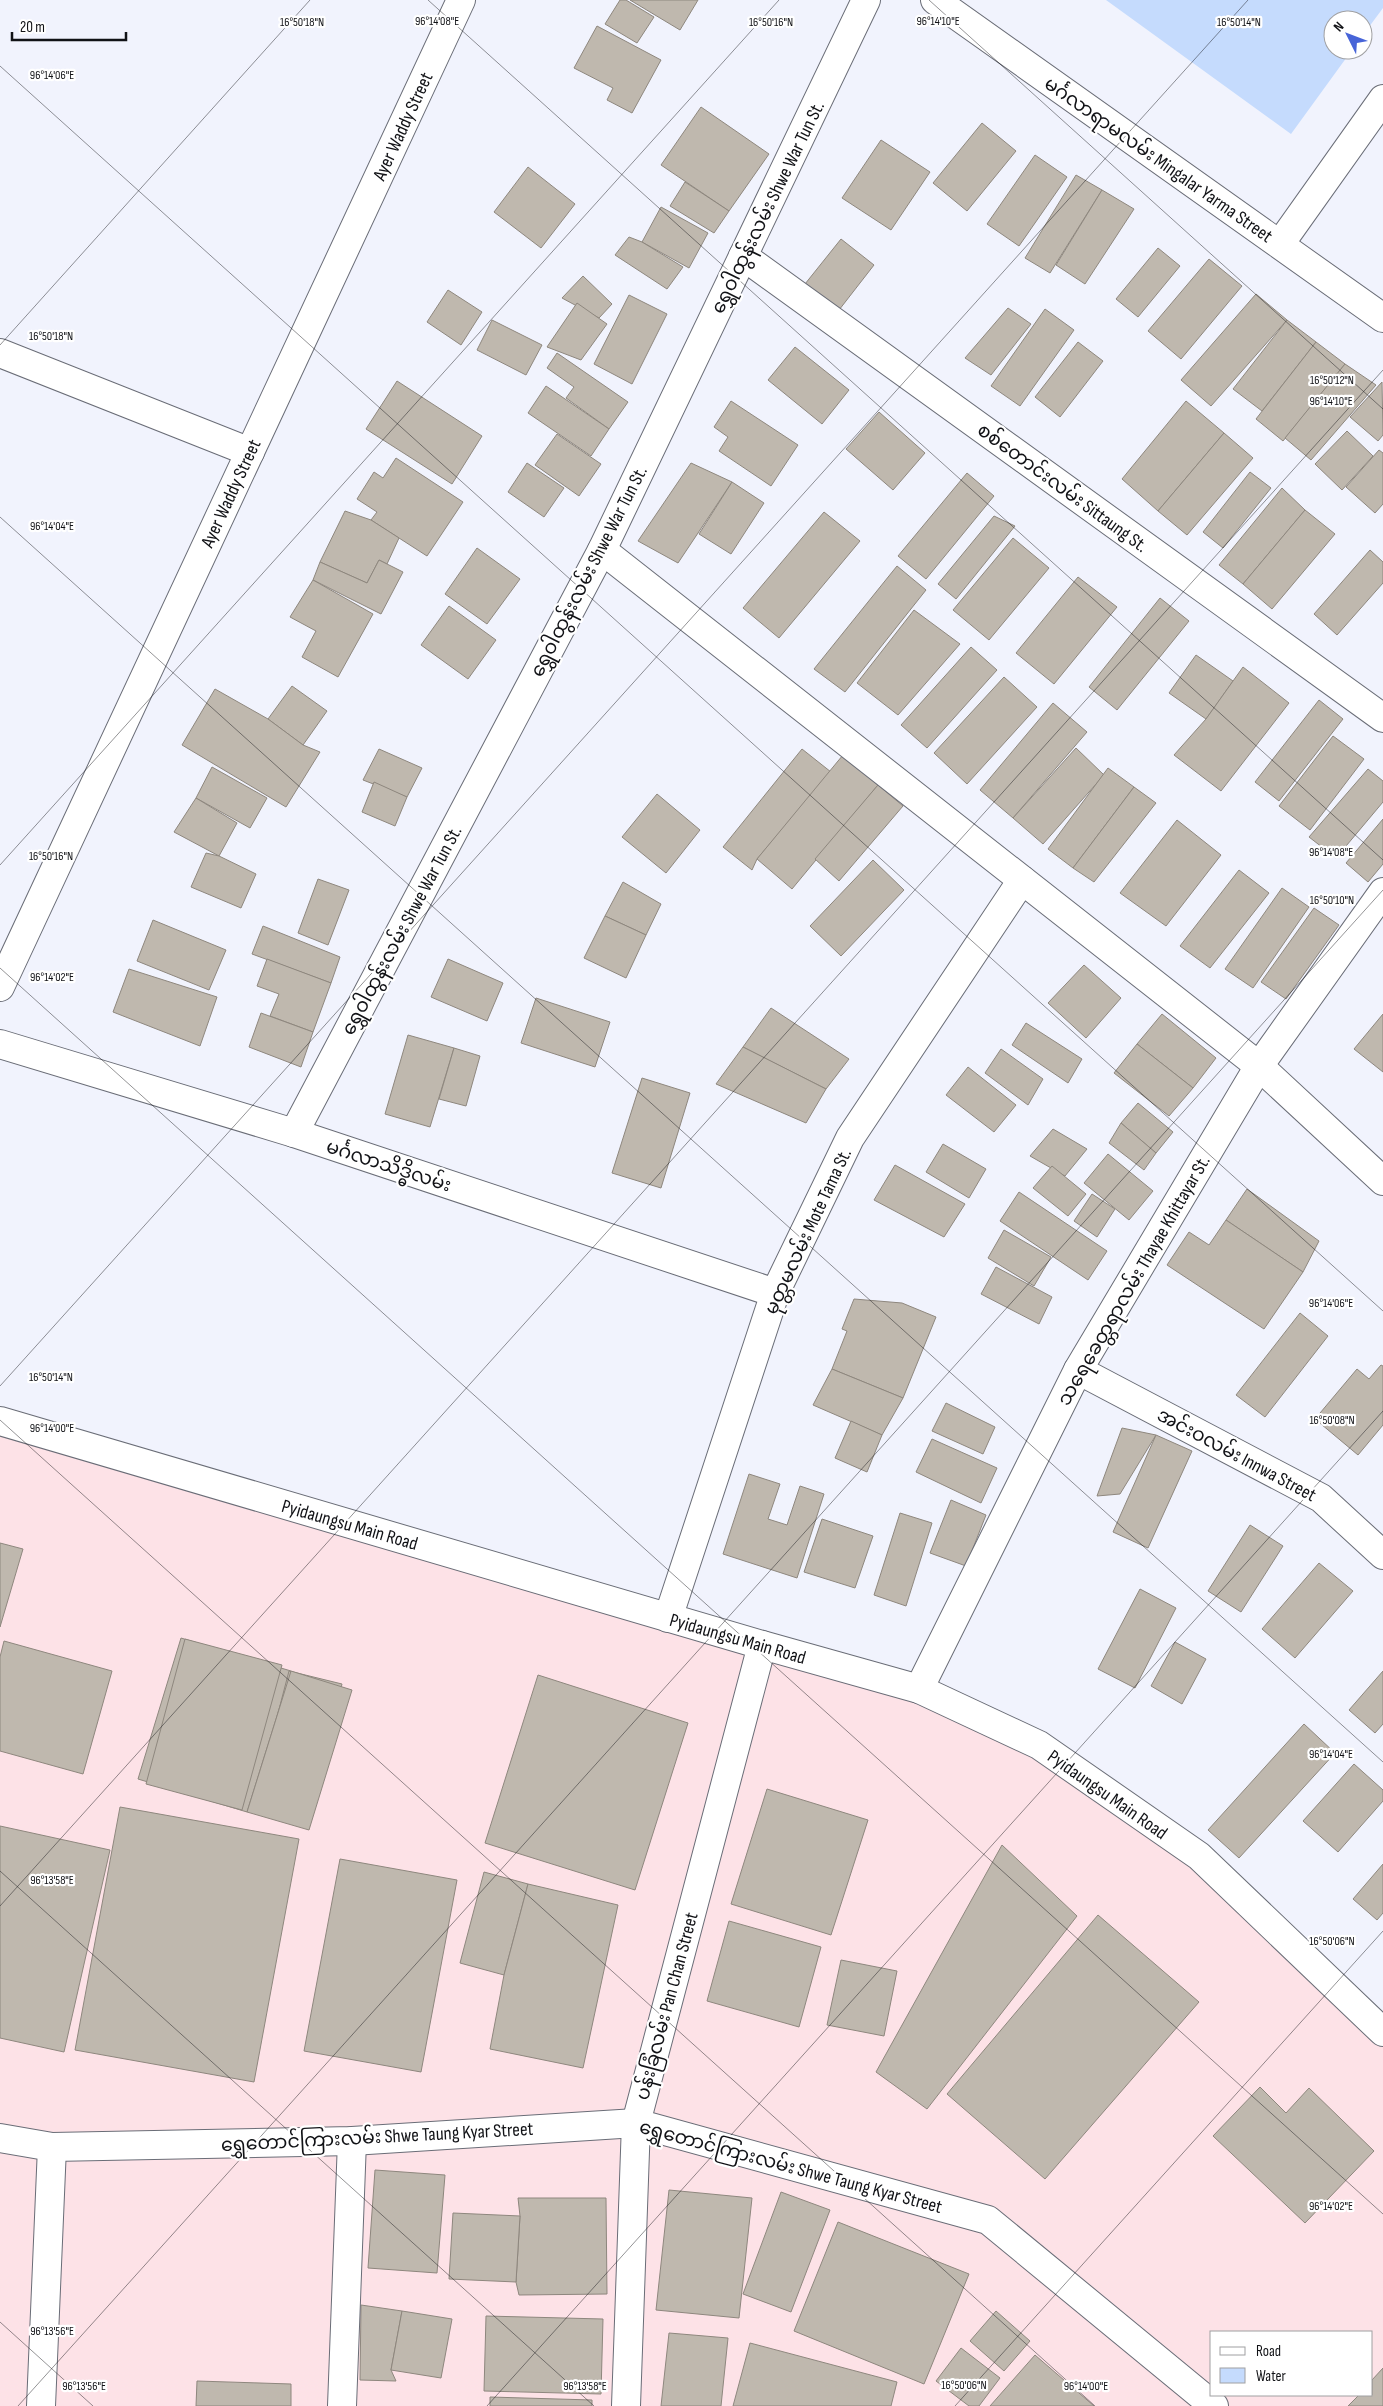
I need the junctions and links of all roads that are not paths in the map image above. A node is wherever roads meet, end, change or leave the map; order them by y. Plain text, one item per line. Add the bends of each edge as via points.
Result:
1 (461, 0) edge
2 (866, 0) edge
3 (936, 0) edge
4 (1383, 99) edge
5 (1280, 244) junction
6 (743, 256) junction
7 (1383, 318) edge
8 (0, 353) edge
9 (250, 452) junction
10 (602, 550) junction
11 (1383, 718) edge
12 (1022, 880) junction
13 (1383, 892) edge
14 (0, 987) edge
15 (0, 1044) edge
16 (1259, 1066) junction
17 (294, 1133) junction
18 (1383, 1181) edge
19 (775, 1293) junction
20 (1078, 1370) junction
21 (0, 1421) edge
22 (1383, 1555) edge
23 (668, 1618) junction
24 (762, 1645) junction
25 (920, 1689) junction
26 (1383, 2032) edge
27 (636, 2123) junction
28 (0, 2138) edge
29 (352, 2141) junction
30 (52, 2147) junction
31 (41, 2406) edge
32 (342, 2406) edge
33 (626, 2406) edge
34 (1214, 2406) edge

1 - 9 street, Ayer Waddy Street
2 - 6 street, ရွှေဝါထွန်းလမ်း Shwe War Tun St.
3 - 5 street, မင်္ဂလာရာမလမ်း Mingalar Yarma Street
4 - 5 street
5 - 7 street, မင်္ဂလာရာမလမ်း Mingalar Yarma Street
6 - 10 street, ရွှေဝါထွန်းလမ်း Shwe War Tun St.
6 - 11 street, စစ်တောင်းလမ်း Sittaung St.
8 - 9 street
9 - 14 street, Ayer Waddy Street
10 - 12 street
10 - 17 street, ရွှေဝါထွန်းလမ်း Shwe War Tun St.
12 - 16 street
12 - 19 street, မုတ္တမလမ်း Mote Tama St. via 850,1138
13 - 16 street, သရေခေတ္တရာလမ်း Thayae Khittayar St.
15 - 17 street, မင်္ဂလာသိဒ္ဓိလမ်း
16 - 18 street
16 - 20 street, သရေခေတ္တရာလမ်း Thayae Khittayar St.
17 - 19 street, မင်္ဂလာသိဒ္ဓိလမ်း
19 - 23 street, မုတ္တမလမ်း Mote Tama St.
20 - 22 street, အင်းဝလမ်း Innwa Street via 1321,1498
20 - 25 street, သရေခေတ္တရာလမ်း Thayae Khittayar St.
21 - 23 street, Pyidaungsu Main Road
23 - 24 street, Pyidaungsu Main Road
24 - 25 street, Pyidaungsu Main Road
24 - 27 street, ပန်းခြံလမ်း Pan Chan Street
25 - 26 street, Pyidaungsu Main Road via 1039,1746 1199,1856
27 - 29 street, ရွှေတောင်ကြားလမ်း Shwe Taung Kyar Street
27 - 33 street, ပန်းခြံလမ်း Pan Chan Street
27 - 34 street, ရွှေတောင်ကြားလမ်း Shwe Taung Kyar Street via 988,2220
28 - 30 street, ရွှေတောင်ကြားလမ်း Shwe Taung Kyar Street
29 - 30 street, ရွှေတောင်ကြားလမ်း Shwe Taung Kyar Street
29 - 32 street
30 - 31 street

